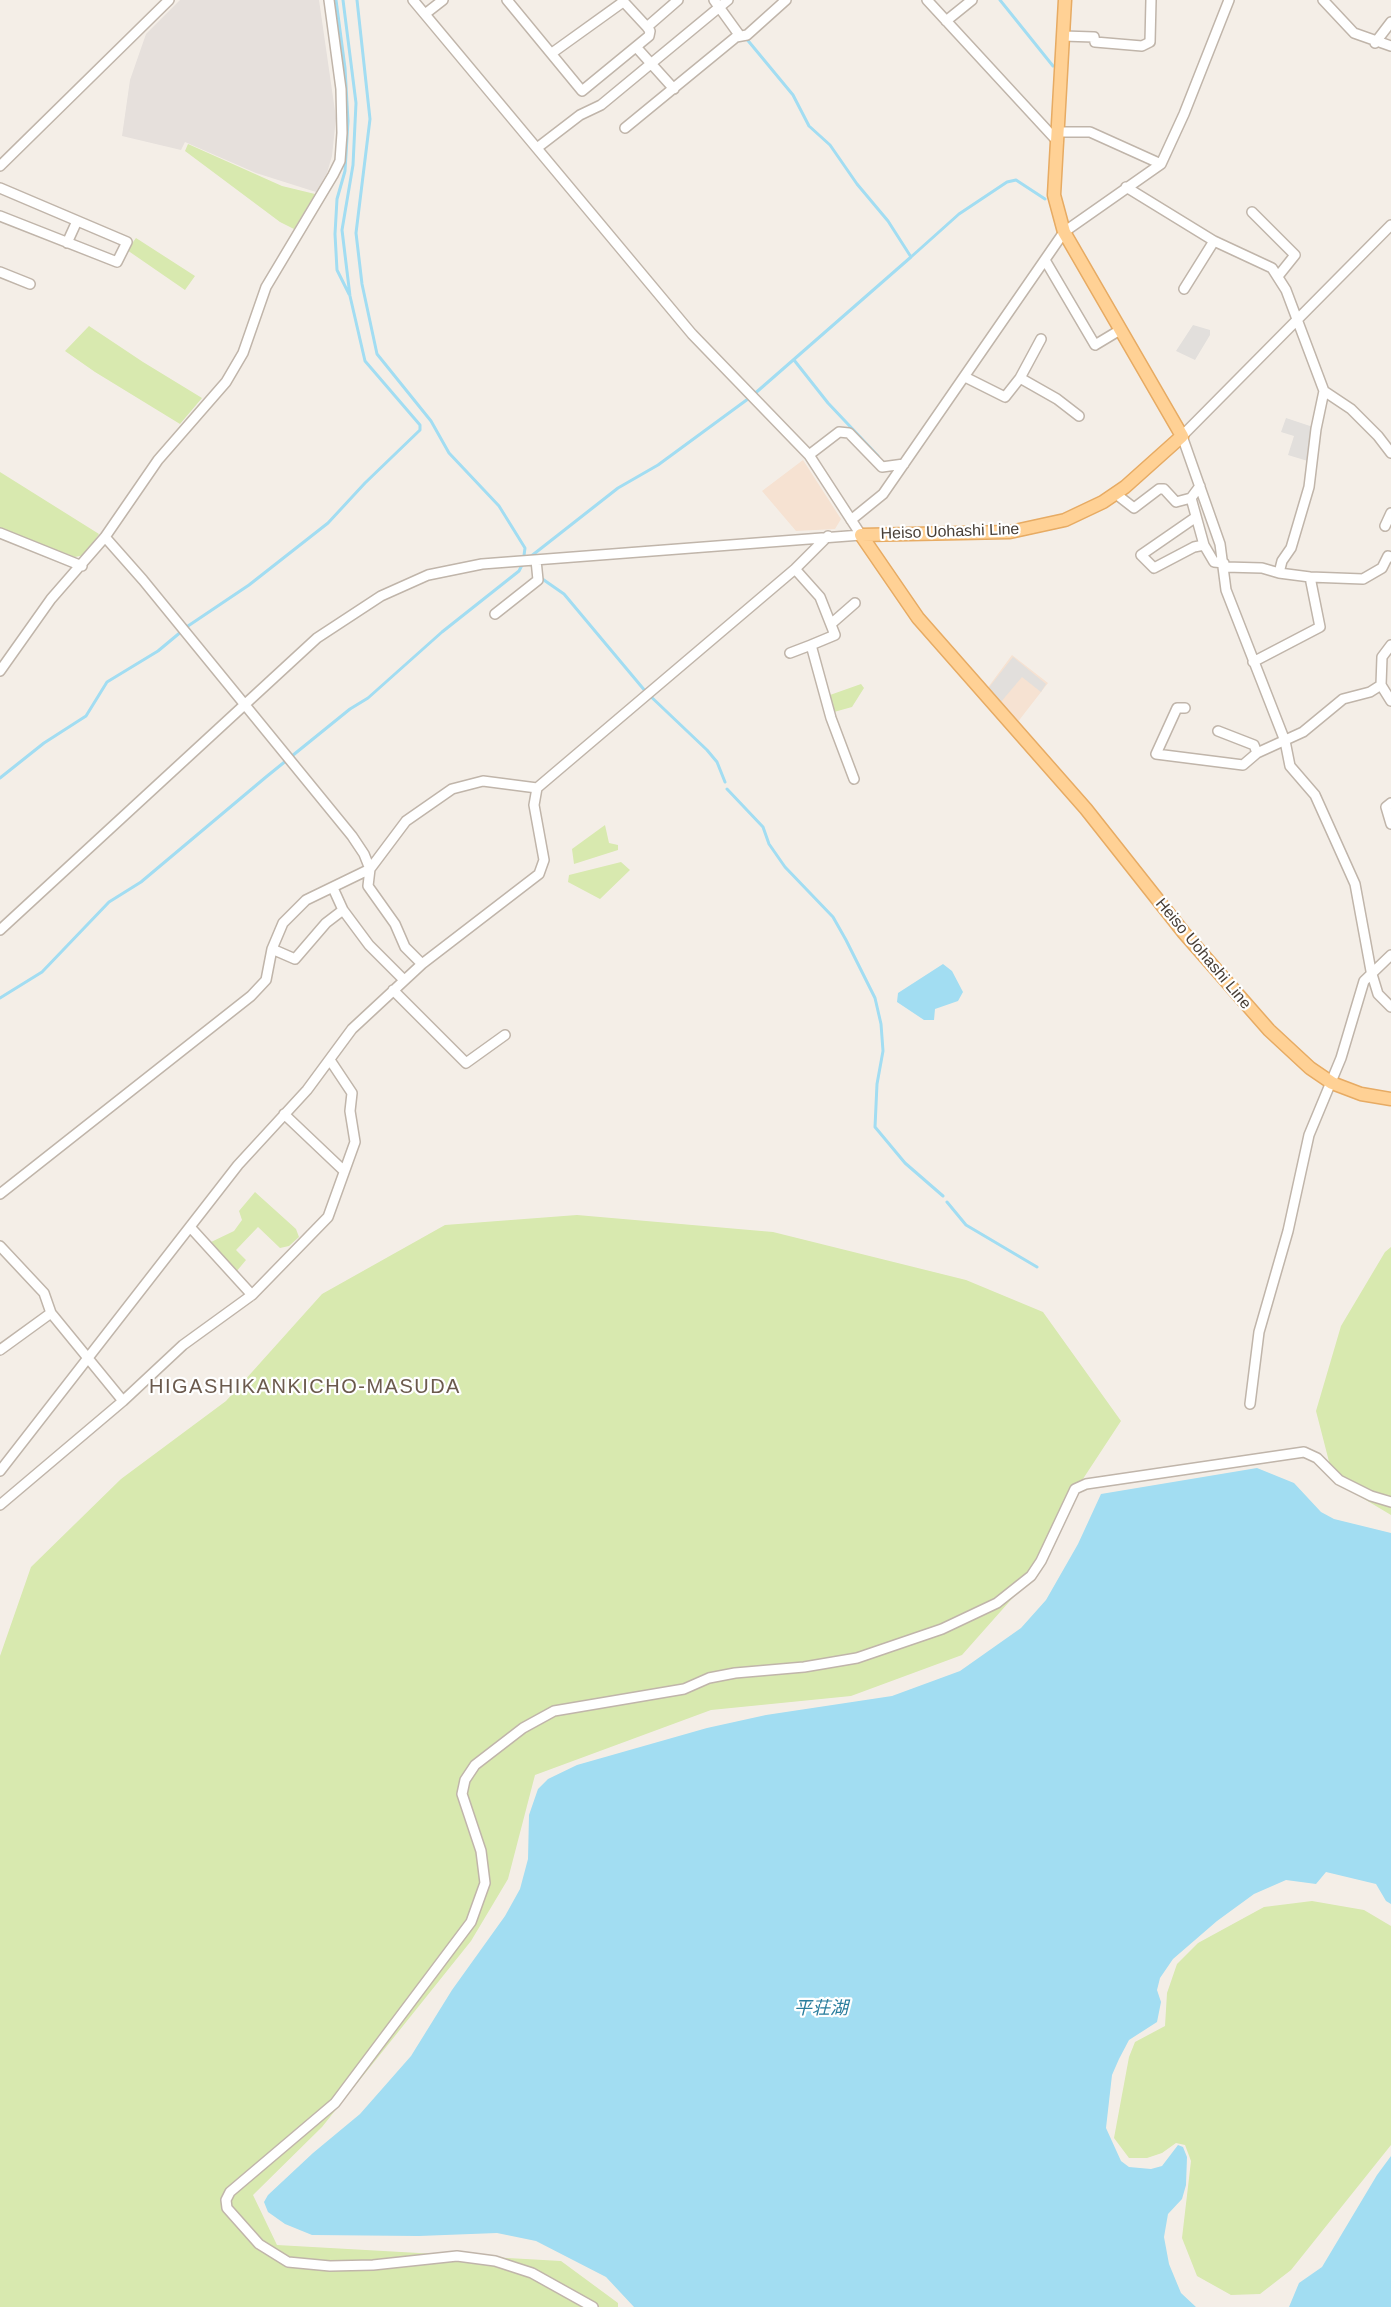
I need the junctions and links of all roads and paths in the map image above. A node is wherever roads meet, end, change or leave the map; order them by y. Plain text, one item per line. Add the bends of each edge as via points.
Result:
1 (169, 0) edge
2 (329, 0) edge
3 (413, 0) edge
4 (443, 0) edge
5 (507, 0) edge
6 (678, 0) edge
7 (728, 0) edge
8 (786, 0) edge
9 (927, 0) edge
10 (972, 0) edge
11 (1065, 0) edge
12 (1151, 0) edge
13 (1229, 0) edge
14 (1323, 0) edge
15 (622, 1) edge
16 (717, 4) edge
17 (425, 14) junction
18 (945, 21) junction
19 (1391, 22) edge
20 (647, 27) junction
21 (744, 35) junction
22 (1063, 36) junction
23 (1375, 43) junction
24 (1391, 46) edge
25 (637, 48) junction
26 (552, 53) junction
27 (651, 63) junction
28 (674, 89) junction
29 (625, 128) dead end
30 (1058, 137) junction
31 (537, 148) junction
32 (1161, 164) junction
33 (0, 166) edge
34 (1126, 187) junction
35 (0, 188) edge
36 (1252, 212) dead end
37 (0, 216) edge
38 (77, 221) junction
39 (1391, 225) edge
40 (1064, 232) junction
41 (1214, 241) junction
42 (67, 243) junction
43 (1045, 260) junction
44 (0, 272) edge
45 (1279, 275) junction
46 (30, 284) dead end
47 (1184, 289) dead end
48 (1297, 322) junction
49 (1120, 330) junction
50 (1041, 339) dead end
51 (965, 377) junction
52 (1020, 378) junction
53 (1324, 391) junction
54 (1079, 416) dead end
55 (1182, 436) junction
56 (1391, 453) edge
57 (809, 455) junction
58 (904, 464) junction
59 (1200, 486) junction
60 (1116, 494) junction
61 (1191, 498) junction
62 (1391, 513) edge
63 (1196, 516) junction
64 (851, 520) junction
65 (1385, 526) dead end
66 (0, 533) edge
67 (861, 535) junction
68 (828, 536) junction
69 (105, 537) junction
70 (1204, 545) junction
71 (1391, 557) edge
72 (1224, 565) junction
73 (82, 566) junction
74 (535, 566) junction
75 (795, 569) junction
76 (1279, 573) junction
77 (1310, 577) junction
78 (855, 603) dead end
79 (495, 614) dead end
80 (831, 624) junction
81 (811, 645) junction
82 (1391, 645) edge
83 (790, 653) dead end
84 (1253, 662) junction
85 (0, 671) edge
86 (1381, 685) junction
87 (1391, 701) edge
88 (244, 706) junction
89 (1185, 708) dead end
90 (1218, 731) dead end
91 (1285, 741) junction
92 (1257, 753) junction
93 (849, 769) junction
94 (840, 774) dead end
95 (854, 779) dead end
96 (537, 788) junction
97 (1391, 803) edge
98 (1391, 824) edge
99 (370, 870) junction
100 (333, 888) junction
101 (343, 910) junction
102 (0, 930) edge
103 (272, 949) junction
104 (1391, 955) edge
105 (422, 964) junction
106 (1371, 971) junction
107 (404, 980) junction
108 (393, 990) junction
109 (1391, 1008) edge
110 (505, 1035) dead end
111 (330, 1060) junction
112 (1332, 1083) junction
113 (1391, 1099) edge
114 (284, 1114) junction
115 (344, 1170) junction
116 (0, 1194) edge
117 (190, 1228) junction
118 (0, 1246) edge
119 (252, 1295) junction
120 (51, 1313) junction
121 (0, 1350) edge
122 (88, 1357) junction
123 (123, 1401) junction
124 (1250, 1404) dead end
125 (0, 1471) edge
126 (1391, 1502) edge
127 (0, 1505) edge
128 (593, 2307) edge

1 - 33 street
2 - 69 street via 341,89 340,160 266,287 243,352 226,382 158,460
3 - 17 street
4 - 17 street
5 - 26 street
6 - 20 street
7 - 16 street
8 - 21 street
9 - 18 street
10 - 18 street
11 - 22 main road
12 - 22 street via 1150,42 1142,46
13 - 32 street
14 - 23 street via 1354,33
15 - 20 street
15 - 26 street
16 - 21 street
16 - 27 street
17 - 31 street
18 - 30 street
19 - 23 street
20 - 25 street via 649,36
21 - 28 street
22 - 30 main road
23 - 24 street
25 - 26 street via 582,91
25 - 27 street
27 - 28 street
27 - 31 street via 601,105 580,115
28 - 29 street
30 - 32 street via 1090,132
30 - 40 main road via 1054,195
31 - 57 street via 692,334
32 - 34 street
34 - 40 street
34 - 41 street
35 - 38 street
36 - 45 street via 1295,255
37 - 42 street
38 - 42 street
38 - 42 street via 127,242 117,262
39 - 48 street
40 - 43 street
40 - 49 main road
41 - 45 street via 1262,261
41 - 47 street
43 - 49 street via 1095,345
43 - 51 street
44 - 46 street
45 - 48 street
48 - 53 street
48 - 55 street
49 - 55 main road
50 - 52 street
51 - 52 street via 1005,397
51 - 58 street
52 - 54 street
53 - 56 street via 1351,409
53 - 76 street via 1309,488
55 - 59 street
55 - 60 main road, Heiso Uohashi Line
57 - 58 street via 839,432 849,433 882,467
57 - 64 street
58 - 64 street via 883,494
59 - 61 street
59 - 72 street
60 - 61 street via 1134,508 1159,489 1164,489 1176,502
60 - 67 main road, Heiso Uohashi Line via 1079,514 1026,529
61 - 63 street
62 - 65 street
63 - 70 street
63 - 70 street via 1141,555 1154,568
64 - 67 street
66 - 73 street
67 - 68 street
67 - 112 main road, Heiso Uohashi Line via 918,618 1086,809 1184,933 1269,1030
68 - 74 street
68 - 75 street
69 - 73 street
69 - 88 street
70 - 72 street via 1214,562
71 - 77 street via 1382,568 1363,579
72 - 76 street
72 - 84 street via 1226,590
73 - 85 street via 51,599
74 - 79 street via 538,580
74 - 88 street via 516,562 482,564 428,575 381,596 317,638
75 - 80 street via 819,597
75 - 96 street
76 - 77 street
77 - 84 street via 1320,627
78 - 80 street
80 - 81 street via 835,635
81 - 83 street
81 - 93 street
82 - 86 street via 1382,657
84 - 91 street
86 - 87 street
86 - 91 street via 1344,699 1304,732
88 - 99 street via 352,836
88 - 102 street
89 - 92 street via 1177,708 1156,754 1243,765
90 - 92 street via 1254,745
91 - 92 street
91 - 106 street via 1290,766 1315,795 1355,884
93 - 94 street
93 - 95 street
96 - 99 street via 483,781 452,789 406,821
96 - 105 street via 534,805 543,860 539,874
97 - 98 street via 1386,807
99 - 100 street
99 - 105 street via 368,886 395,924 405,947
100 - 101 street
100 - 103 street via 306,900 283,923
101 - 103 street via 326,923 295,959
101 - 107 street via 369,945
103 - 116 street via 266,980 251,996
104 - 106 street
105 - 107 street
106 - 109 street via 1378,994
106 - 112 street via 1364,981
107 - 108 street
108 - 110 street via 466,1063
108 - 111 street via 352,1029
111 - 114 street
111 - 115 street via 352,1093 350,1111 355,1142
112 - 113 main road, Heiso Uohashi Line via 1361,1094
112 - 124 street via 1309,1135 1288,1231 1259,1332
114 - 115 street
114 - 117 street via 238,1165
115 - 119 street via 328,1217
117 - 119 street
117 - 122 street
118 - 120 street via 44,1293
119 - 123 street via 183,1346
120 - 121 street
120 - 122 street
122 - 123 street
122 - 125 street
123 - 127 street
126 - 128 street via 1339,1480 1317,1458 1304,1452 1086,1484 1075,1489 1031,1576 997,1603 942,1629 858,1658 726,1674 684,1689 554,1711 475,1765 462,1794 481,1851 485,1883 471,1922 336,2103 230,2192 227,2208 259,2244 288,2262 330,2266 457,2256 495,2260 532,2273

